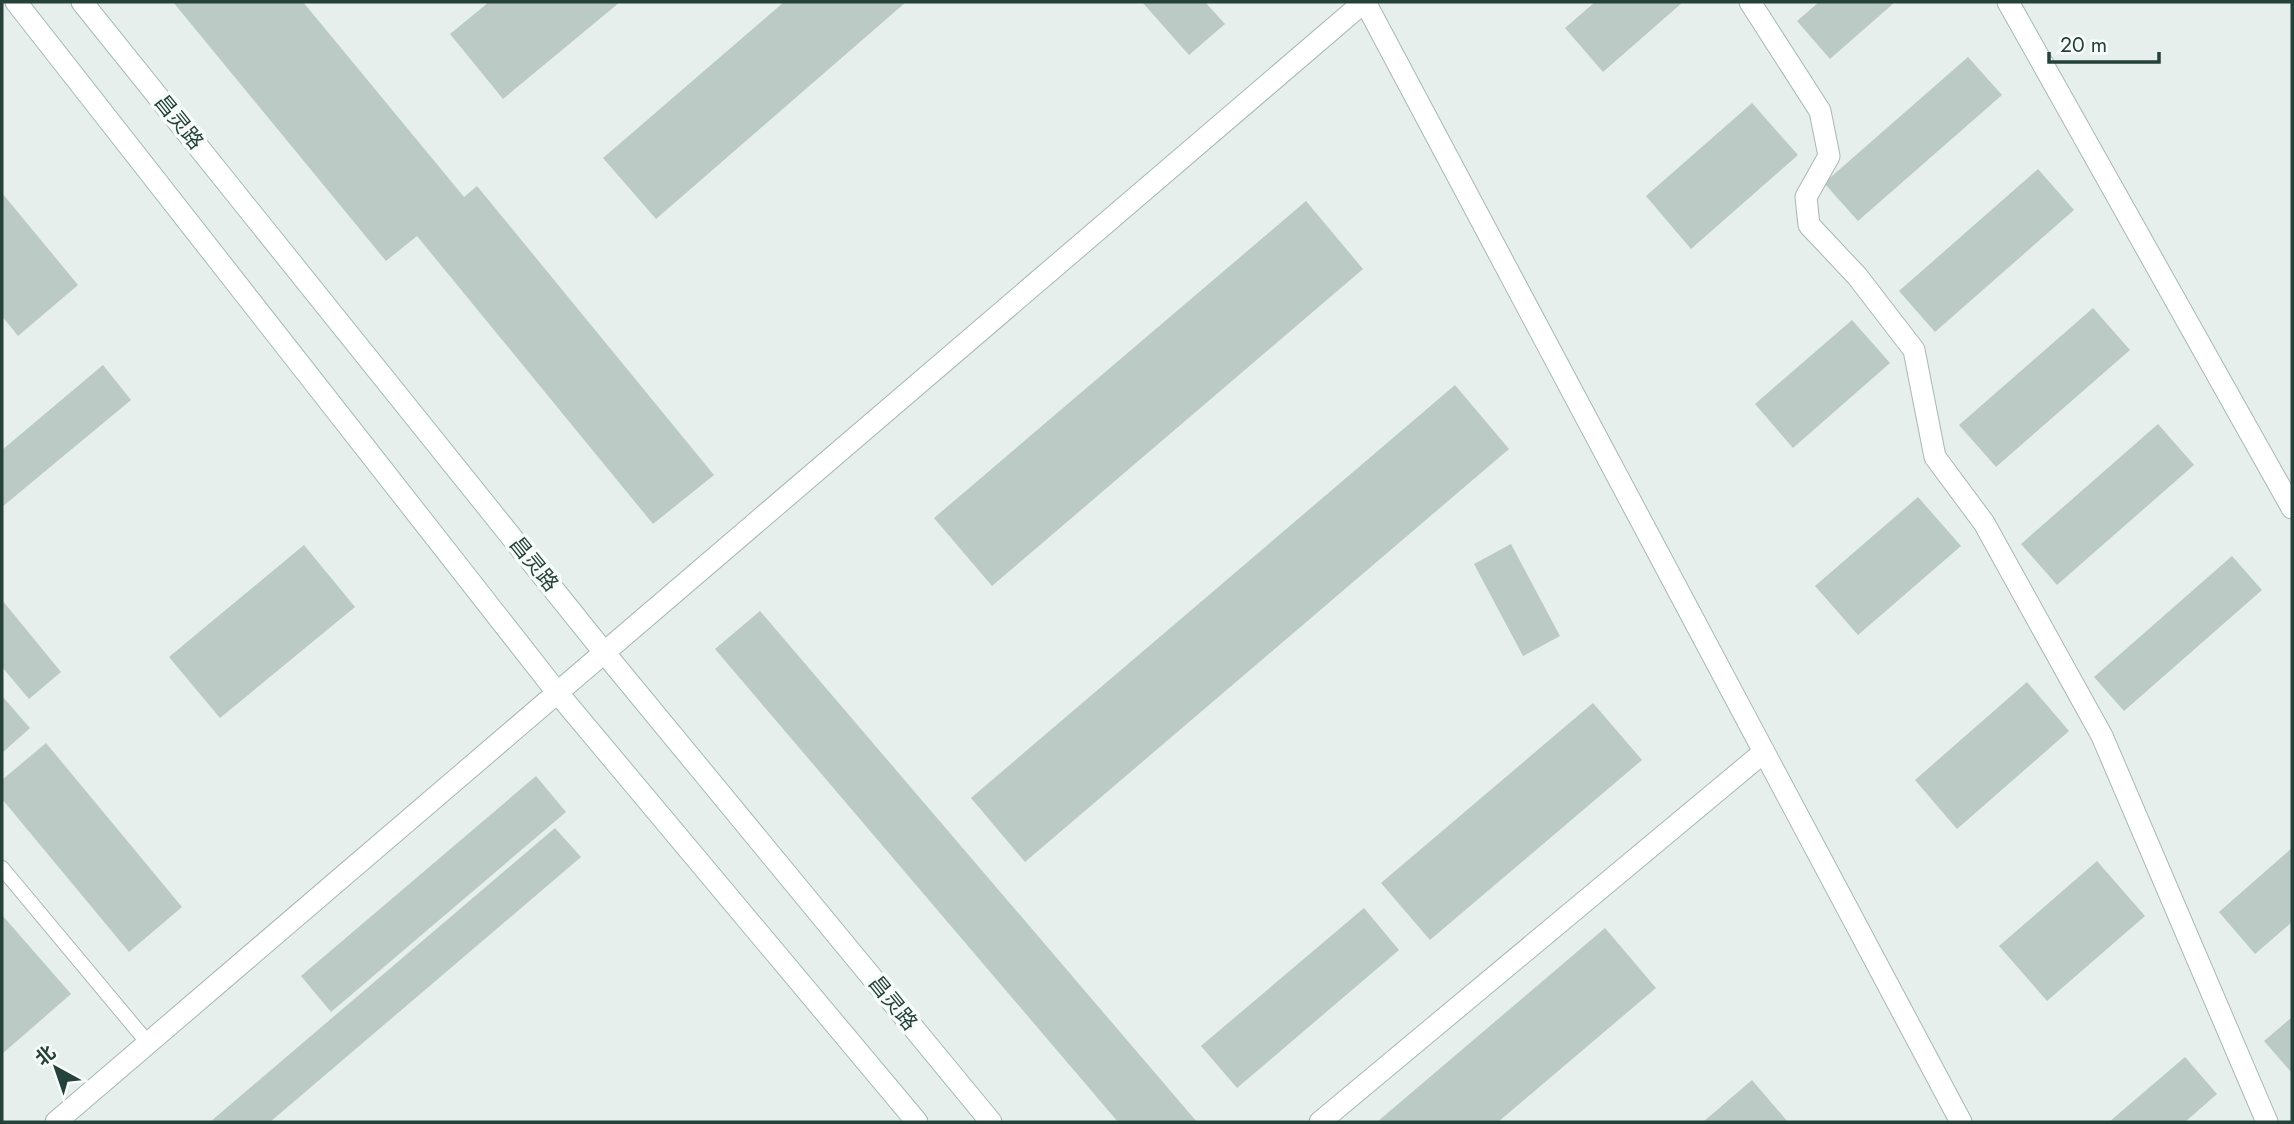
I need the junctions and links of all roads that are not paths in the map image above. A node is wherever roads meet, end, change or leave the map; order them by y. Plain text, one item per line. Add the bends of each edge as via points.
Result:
1 (16, 2) edge
2 (82, 2) edge
3 (1364, 2) edge
4 (1750, 2) edge
5 (2008, 2) edge
6 (2292, 508) edge
7 (603, 651) junction
8 (556, 691) junction
9 (1764, 752) junction
10 (2, 868) edge
11 (148, 1043) junction
12 (56, 1122) edge
13 (917, 1122) edge
14 (991, 1122) edge
15 (1320, 1122) edge
16 (1961, 1122) edge
17 (2267, 1122) edge

1 - 8 street
2 - 7 street, 昌灵路
3 - 7 street
3 - 9 street
4 - 17 street via 1819,111 1829,156 1806,197 1809,225 1857,276 1914,350 1935,457 1984,523 2102,736
5 - 6 street
7 - 8 street
7 - 14 street, 昌灵路
8 - 11 street
8 - 13 street
9 - 15 street
9 - 16 street
10 - 11 lane
11 - 12 street

